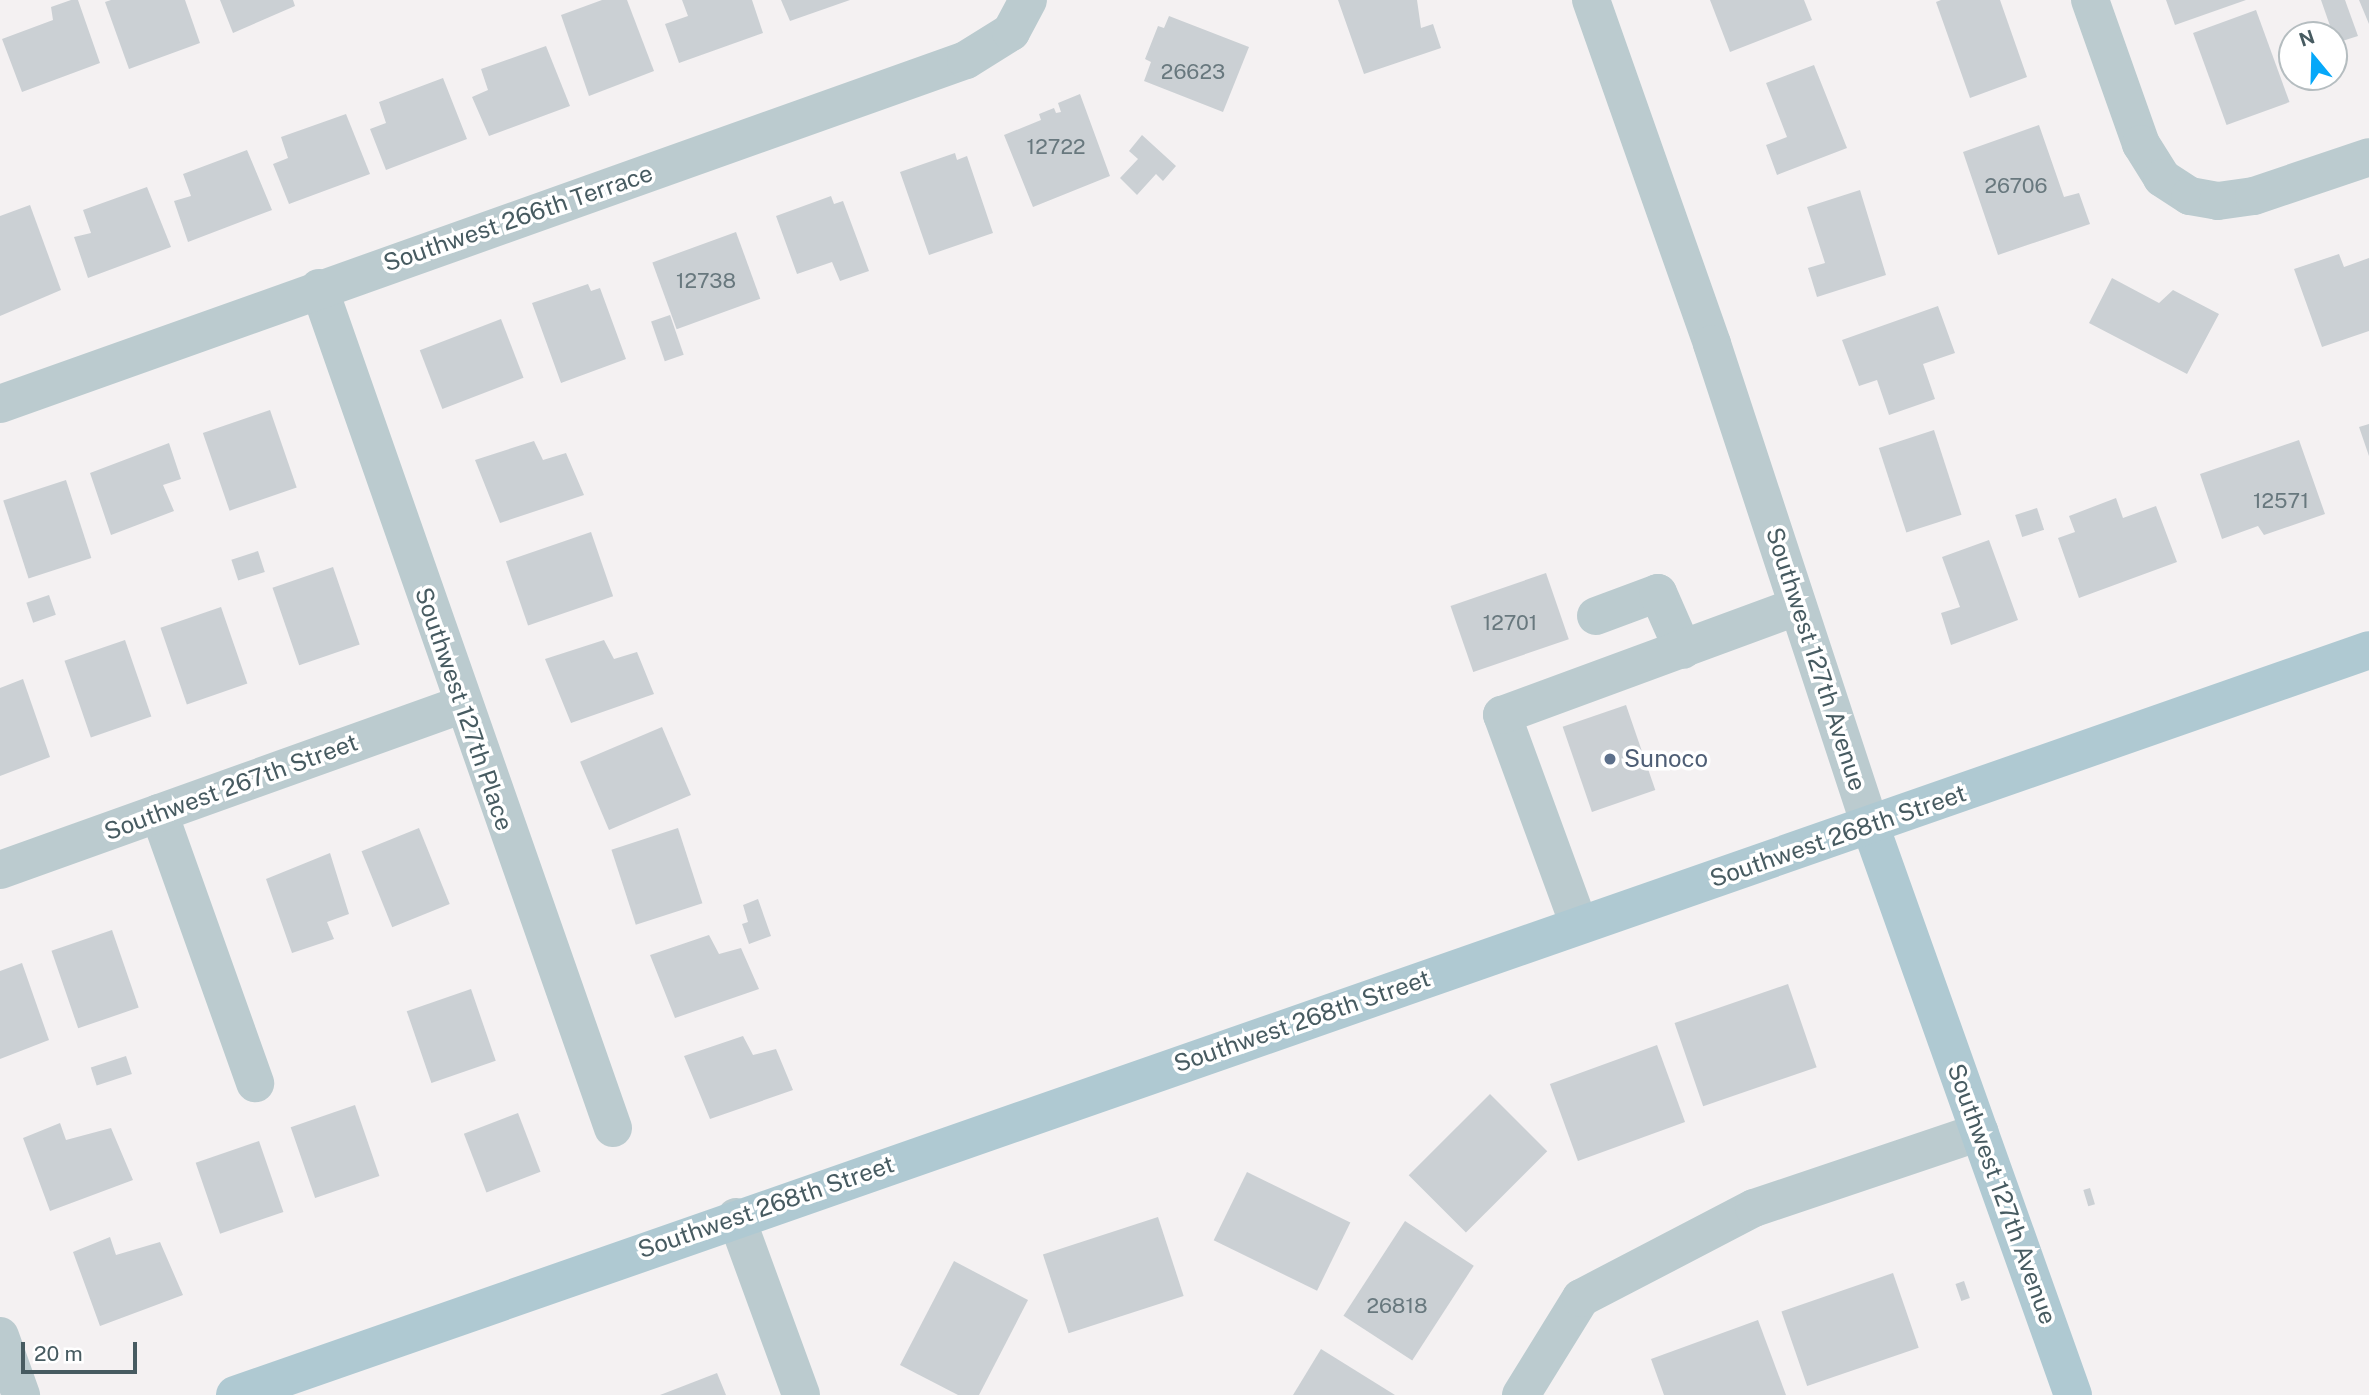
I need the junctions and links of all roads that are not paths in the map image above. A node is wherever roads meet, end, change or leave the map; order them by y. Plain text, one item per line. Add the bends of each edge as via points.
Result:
1 (1591, 0) edge
2 (2090, 0) edge
3 (1026, 7) edge
4 (2369, 157) edge
5 (319, 288) junction
6 (0, 404) edge
7 (1798, 606) junction
8 (1596, 616) dead end
9 (1683, 650) junction
10 (2369, 650) edge
11 (461, 705) junction
12 (159, 813) junction
13 (1870, 825) junction
14 (0, 870) edge
15 (1579, 925) junction
16 (255, 1083) dead end
17 (613, 1128) dead end
18 (1980, 1132) junction
19 (736, 1217) junction
20 (0, 1336) edge
21 (21, 1395) edge
22 (236, 1395) edge
23 (801, 1395) edge
24 (1521, 1395) edge
25 (2073, 1395) edge

1 - 7 street, Southwest 127th Avenue
2 - 4 street via 2141,144 2162,178 2190,196 2218,201 2254,196
3 - 5 street, Southwest 266th Terrace via 990,49 966,60
5 - 6 street, Southwest 266th Terrace
5 - 11 street, Southwest 127th Place
7 - 9 street
7 - 13 street, Southwest 127th Avenue
8 - 9 street via 1658,593
9 - 15 street via 1502,715
10 - 13 main road, Southwest 268th Street
11 - 12 street, Southwest 267th Street
11 - 17 street, Southwest 127th Place
12 - 14 street, Southwest 267th Street
12 - 16 street
13 - 15 main road, Southwest 268th Street
13 - 18 main road, Southwest 127th Avenue
15 - 19 main road, Southwest 268th Street
18 - 24 street via 1754,1208 1581,1298
18 - 25 main road, Southwest 127th Avenue
19 - 22 main road, Southwest 268th Street
19 - 23 street
20 - 21 street

